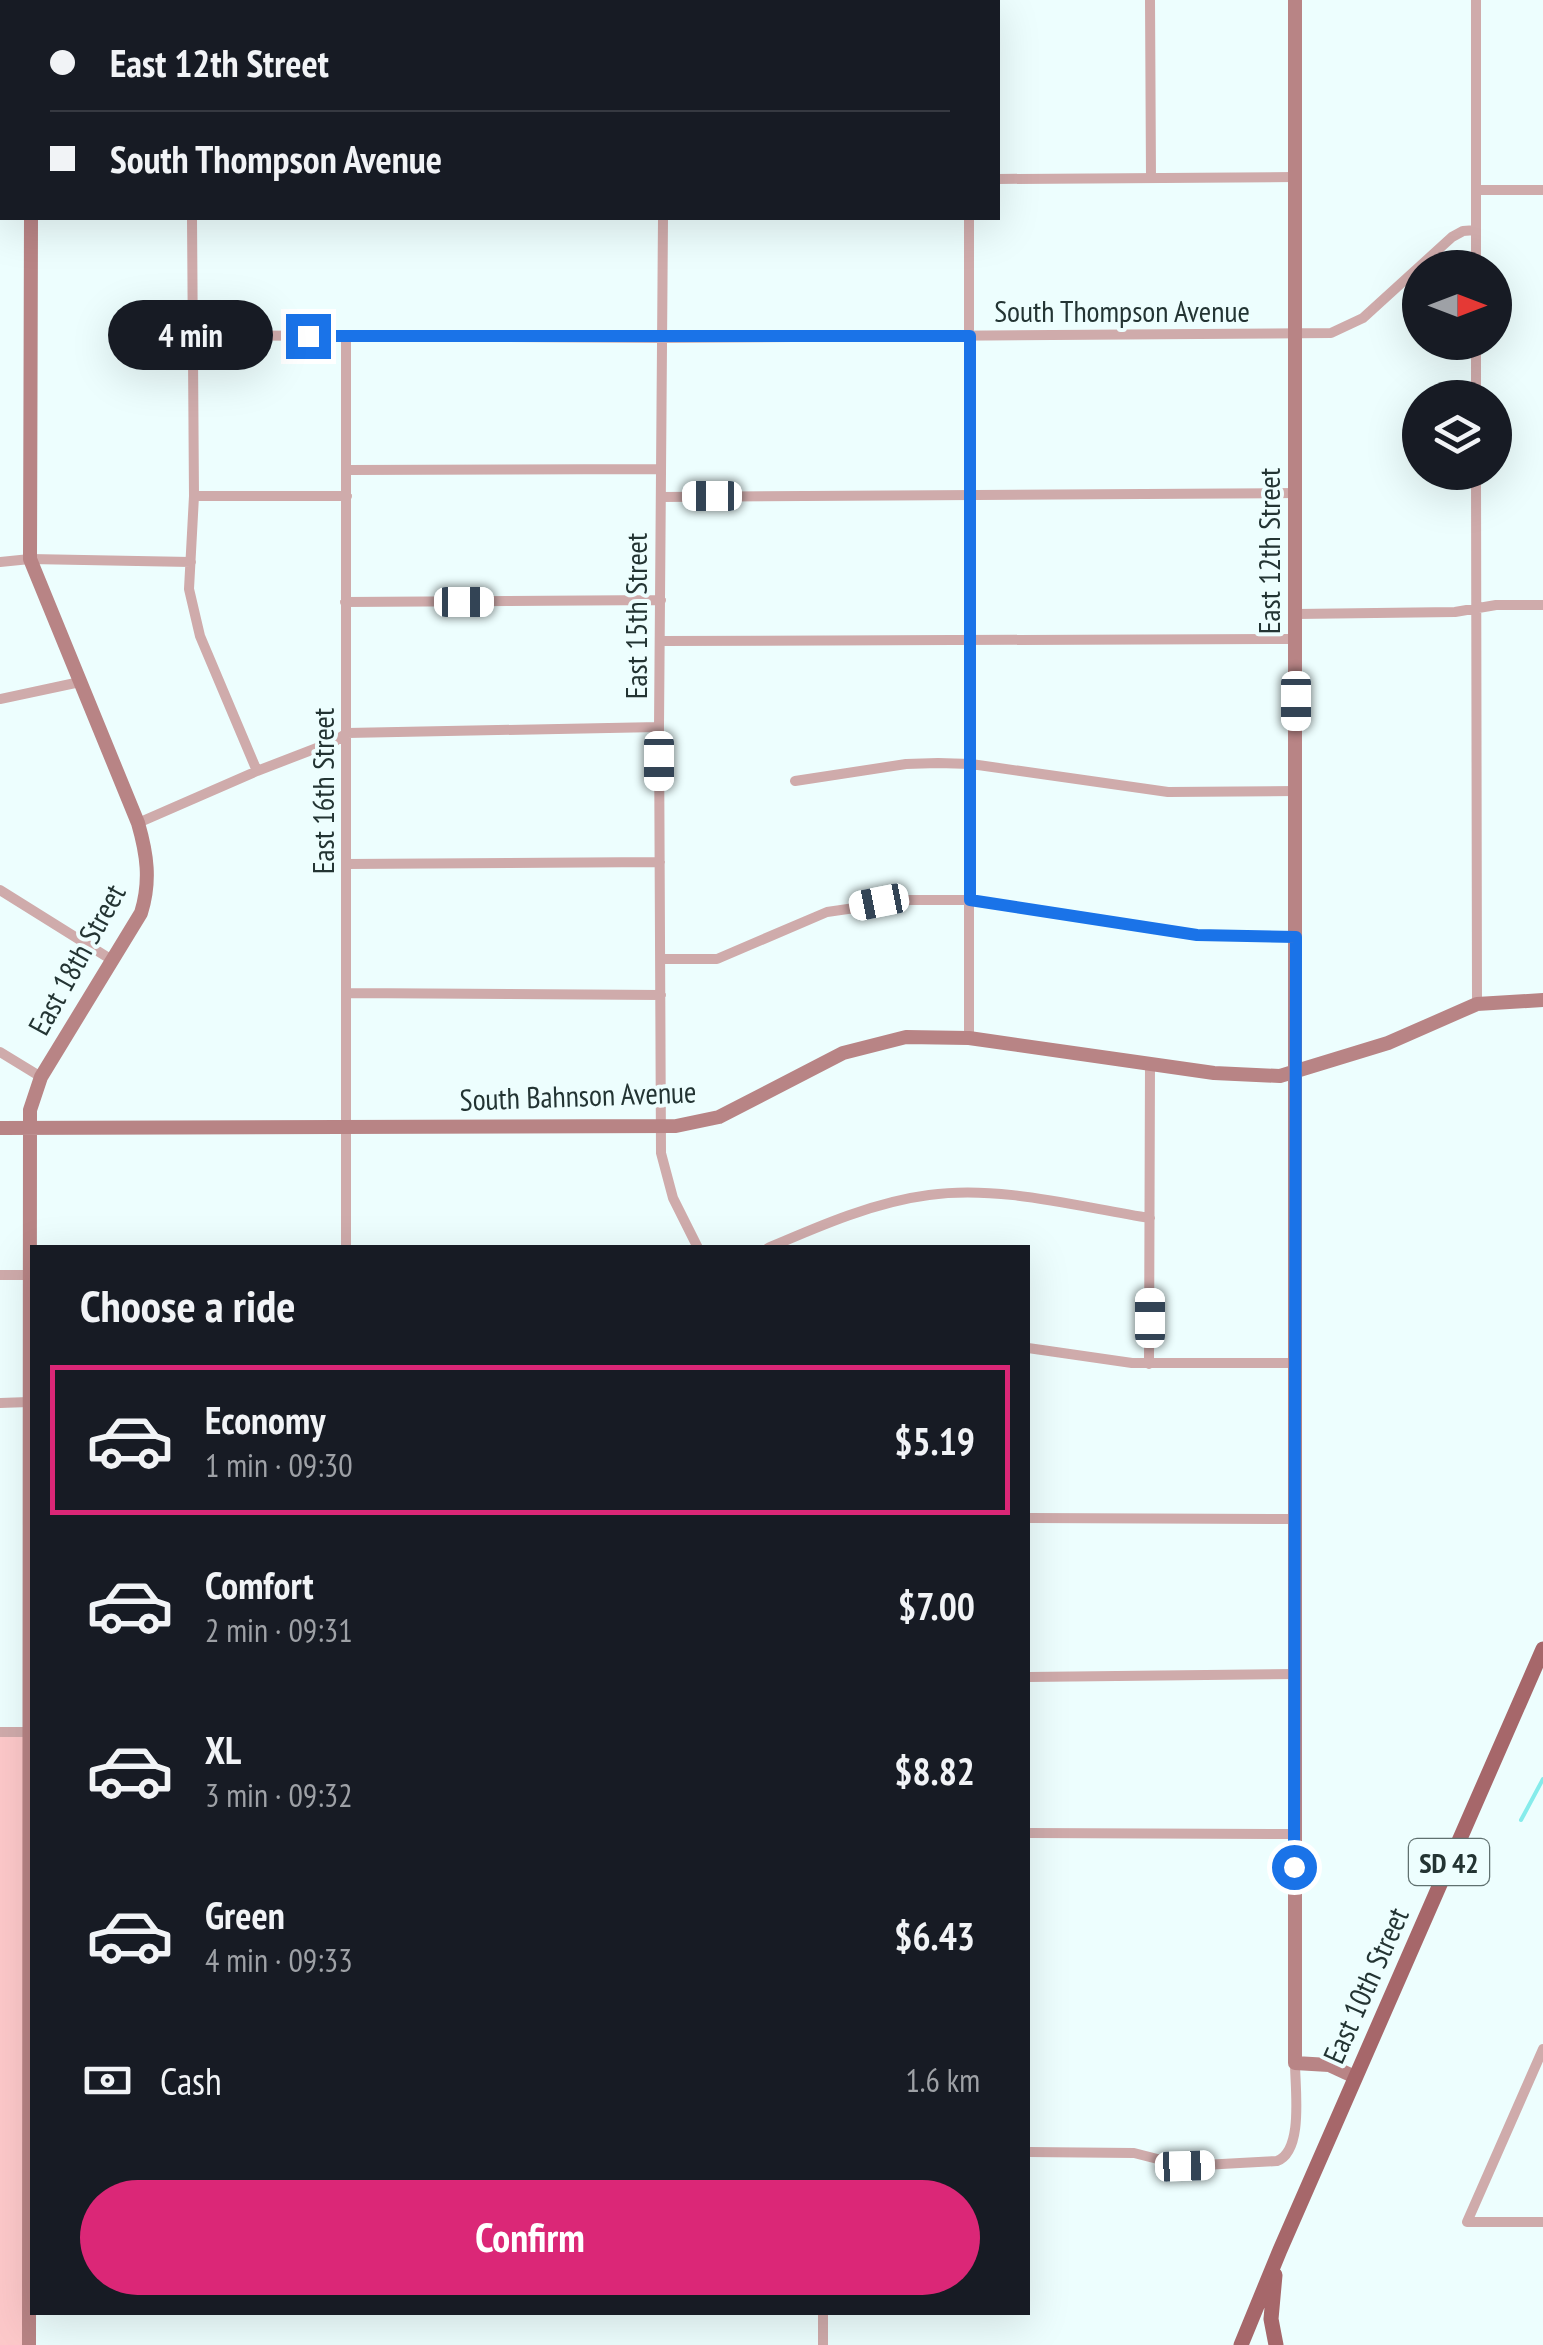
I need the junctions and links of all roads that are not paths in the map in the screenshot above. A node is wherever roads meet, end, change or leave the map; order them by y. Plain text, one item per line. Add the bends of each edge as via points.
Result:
1 (1150, 0) edge
2 (1295, 0) edge
3 (1476, 0) edge
4 (1295, 177) junction
5 (1151, 178) junction
6 (1000, 179) edge
7 (1476, 190) junction
8 (1543, 190) edge
9 (31, 220) edge
10 (192, 220) edge
11 (663, 220) edge
12 (969, 220) edge
13 (1476, 230) junction
14 (1476, 250) edge
15 (1295, 334) junction
16 (192, 335) junction
17 (346, 336) junction
18 (970, 336) junction
19 (661, 338) junction
20 (661, 469) junction
21 (347, 470) junction
22 (1476, 490) edge
23 (1296, 492) junction
24 (194, 496) junction
25 (347, 496) junction
26 (971, 496) junction
27 (661, 497) junction
28 (30, 559) junction
29 (0, 562) edge
30 (191, 562) junction
31 (660, 600) junction
32 (346, 602) junction
33 (1543, 605) edge
34 (1476, 608) junction
35 (1296, 614) junction
36 (1296, 639) junction
37 (971, 640) junction
38 (660, 641) junction
39 (80, 682) junction
40 (0, 700) edge
41 (659, 727) junction
42 (348, 733) junction
43 (971, 764) junction
44 (257, 770) junction
45 (795, 782) dead end
46 (1296, 791) junction
47 (138, 823) junction
48 (660, 862) junction
49 (346, 864) junction
50 (0, 890) edge
51 (970, 900) junction
52 (1296, 937) junction
53 (112, 960) junction
54 (660, 960) junction
55 (347, 994) junction
56 (661, 995) junction
57 (1543, 1000) edge
58 (1477, 1004) junction
59 (970, 1038) junction
60 (0, 1052) edge
61 (1150, 1063) junction
62 (1295, 1073) junction
63 (41, 1078) junction
64 (661, 1126) junction
65 (346, 1127) junction
66 (0, 1128) edge
67 (28, 1129) junction
68 (1150, 1218) junction
69 (346, 1245) edge
70 (697, 1245) edge
71 (775, 1245) edge
72 (0, 1275) edge
73 (30, 1275) junction
74 (1030, 1348) edge
75 (1294, 1363) junction
76 (1149, 1364) junction
77 (30, 1402) joint
78 (0, 1403) edge
79 (1030, 1518) edge
80 (1294, 1518) junction
81 (1543, 1648) edge
82 (1294, 1674) junction
83 (1030, 1677) edge
84 (0, 1732) edge
85 (30, 1732) joint
86 (1030, 1833) edge
87 (1294, 1834) junction
88 (1543, 2049) edge
89 (1540, 2061) edge
90 (1295, 2062) junction
91 (1355, 2077) junction
92 (1030, 2152) edge
93 (1543, 2222) edge
94 (1277, 2256) junction
95 (823, 2315) edge
96 (29, 2345) edge
97 (823, 2345) edge
98 (1242, 2345) edge
99 (1276, 2345) edge

1 - 5 street
2 - 4 street, East 12th Street
3 - 7 street
4 - 5 street
4 - 15 street, East 12th Street
5 - 6 street
7 - 8 street
7 - 13 street
9 - 28 street, East 18th Street
10 - 16 street
11 - 19 street, East 15th Street
12 - 18 street
13 - 14 street
13 - 15 street, South Thompson Avenue via 1452,237 1364,318 1344,329
15 - 18 street, South Thompson Avenue
15 - 23 street, East 12th Street
16 - 17 street, South Thompson Avenue
16 - 24 street
17 - 19 street, South Thompson Avenue
17 - 21 street, East 16th Street
18 - 19 street, South Thompson Avenue
18 - 26 street
19 - 20 street, East 15th Street
20 - 21 street
20 - 27 street, East 15th Street
21 - 25 street, East 16th Street
22 - 34 street
23 - 26 street
23 - 35 street, East 12th Street
24 - 25 street
24 - 30 street
25 - 32 street, East 16th Street
26 - 27 street
26 - 37 street
27 - 31 street, East 15th Street
28 - 29 street
28 - 30 street
28 - 39 street, East 18th Street
30 - 44 street via 189,589 200,636
31 - 32 street
31 - 38 street, East 15th Street
32 - 42 street, East 16th Street
33 - 34 street
34 - 35 street
34 - 58 street
35 - 36 street, East 12th Street
36 - 37 street
36 - 46 street, East 12th Street
37 - 38 street
37 - 43 street
38 - 41 street, East 15th Street
39 - 40 street
39 - 47 street, East 18th Street
41 - 42 street
41 - 48 street, East 15th Street
42 - 44 street
42 - 49 street, East 16th Street
43 - 45 street via 906,764
43 - 46 street via 1168,792
43 - 51 street
44 - 47 street
46 - 52 street, East 12th Street
47 - 53 street, East 18th Street via 148,866 146,898
48 - 49 street
48 - 54 street, East 15th Street
49 - 55 street, East 16th Street
50 - 53 street
51 - 52 street via 1197,935
51 - 54 street via 862,906 800,922 736,954
51 - 59 street
52 - 62 street, East 12th Street
53 - 63 street, East 18th Street
54 - 56 street, East 15th Street
55 - 56 street
55 - 65 street, East 16th Street
56 - 64 street, East 15th Street
57 - 58 street, South Bahnson Avenue
58 - 62 street, South Bahnson Avenue via 1398,1040
59 - 61 street, South Bahnson Avenue
59 - 64 street, South Bahnson Avenue via 874,1043 718,1117
60 - 63 street
61 - 62 street, South Bahnson Avenue via 1235,1075
61 - 68 street
62 - 75 street, East 12th Street
63 - 67 street, East 18th Street
64 - 65 street, South Bahnson Avenue
64 - 70 street, East 15th Street via 666,1176
65 - 67 street, South Bahnson Avenue
65 - 69 street, East 16th Street
66 - 67 street, South Bahnson Avenue
67 - 73 street, East 18th Street
68 - 71 street via 991,1194 930,1195
68 - 76 street
72 - 73 street
73 - 77 street, East 18th Street
74 - 76 street
75 - 76 street
75 - 80 street, East 12th Street
77 - 78 street
79 - 80 street
80 - 82 street, East 12th Street
81 - 91 main road, East 10th Street / SD 42
82 - 83 street
82 - 87 street, East 12th Street
84 - 85 street
85 - 96 street, East 18th Street
86 - 87 street
87 - 90 street, East 12th Street
88 - 89 street
89 - 93 street via 1468,2222
90 - 91 street via 1328,2065
90 - 92 street, East 12th Street via 1295,2136 1284,2158 1185,2166 1134,2153
91 - 94 main road, East 10th Street / SD 42
94 - 98 main road, East 10th Street / SD 42
94 - 99 main road via 1271,2320
95 - 97 street

